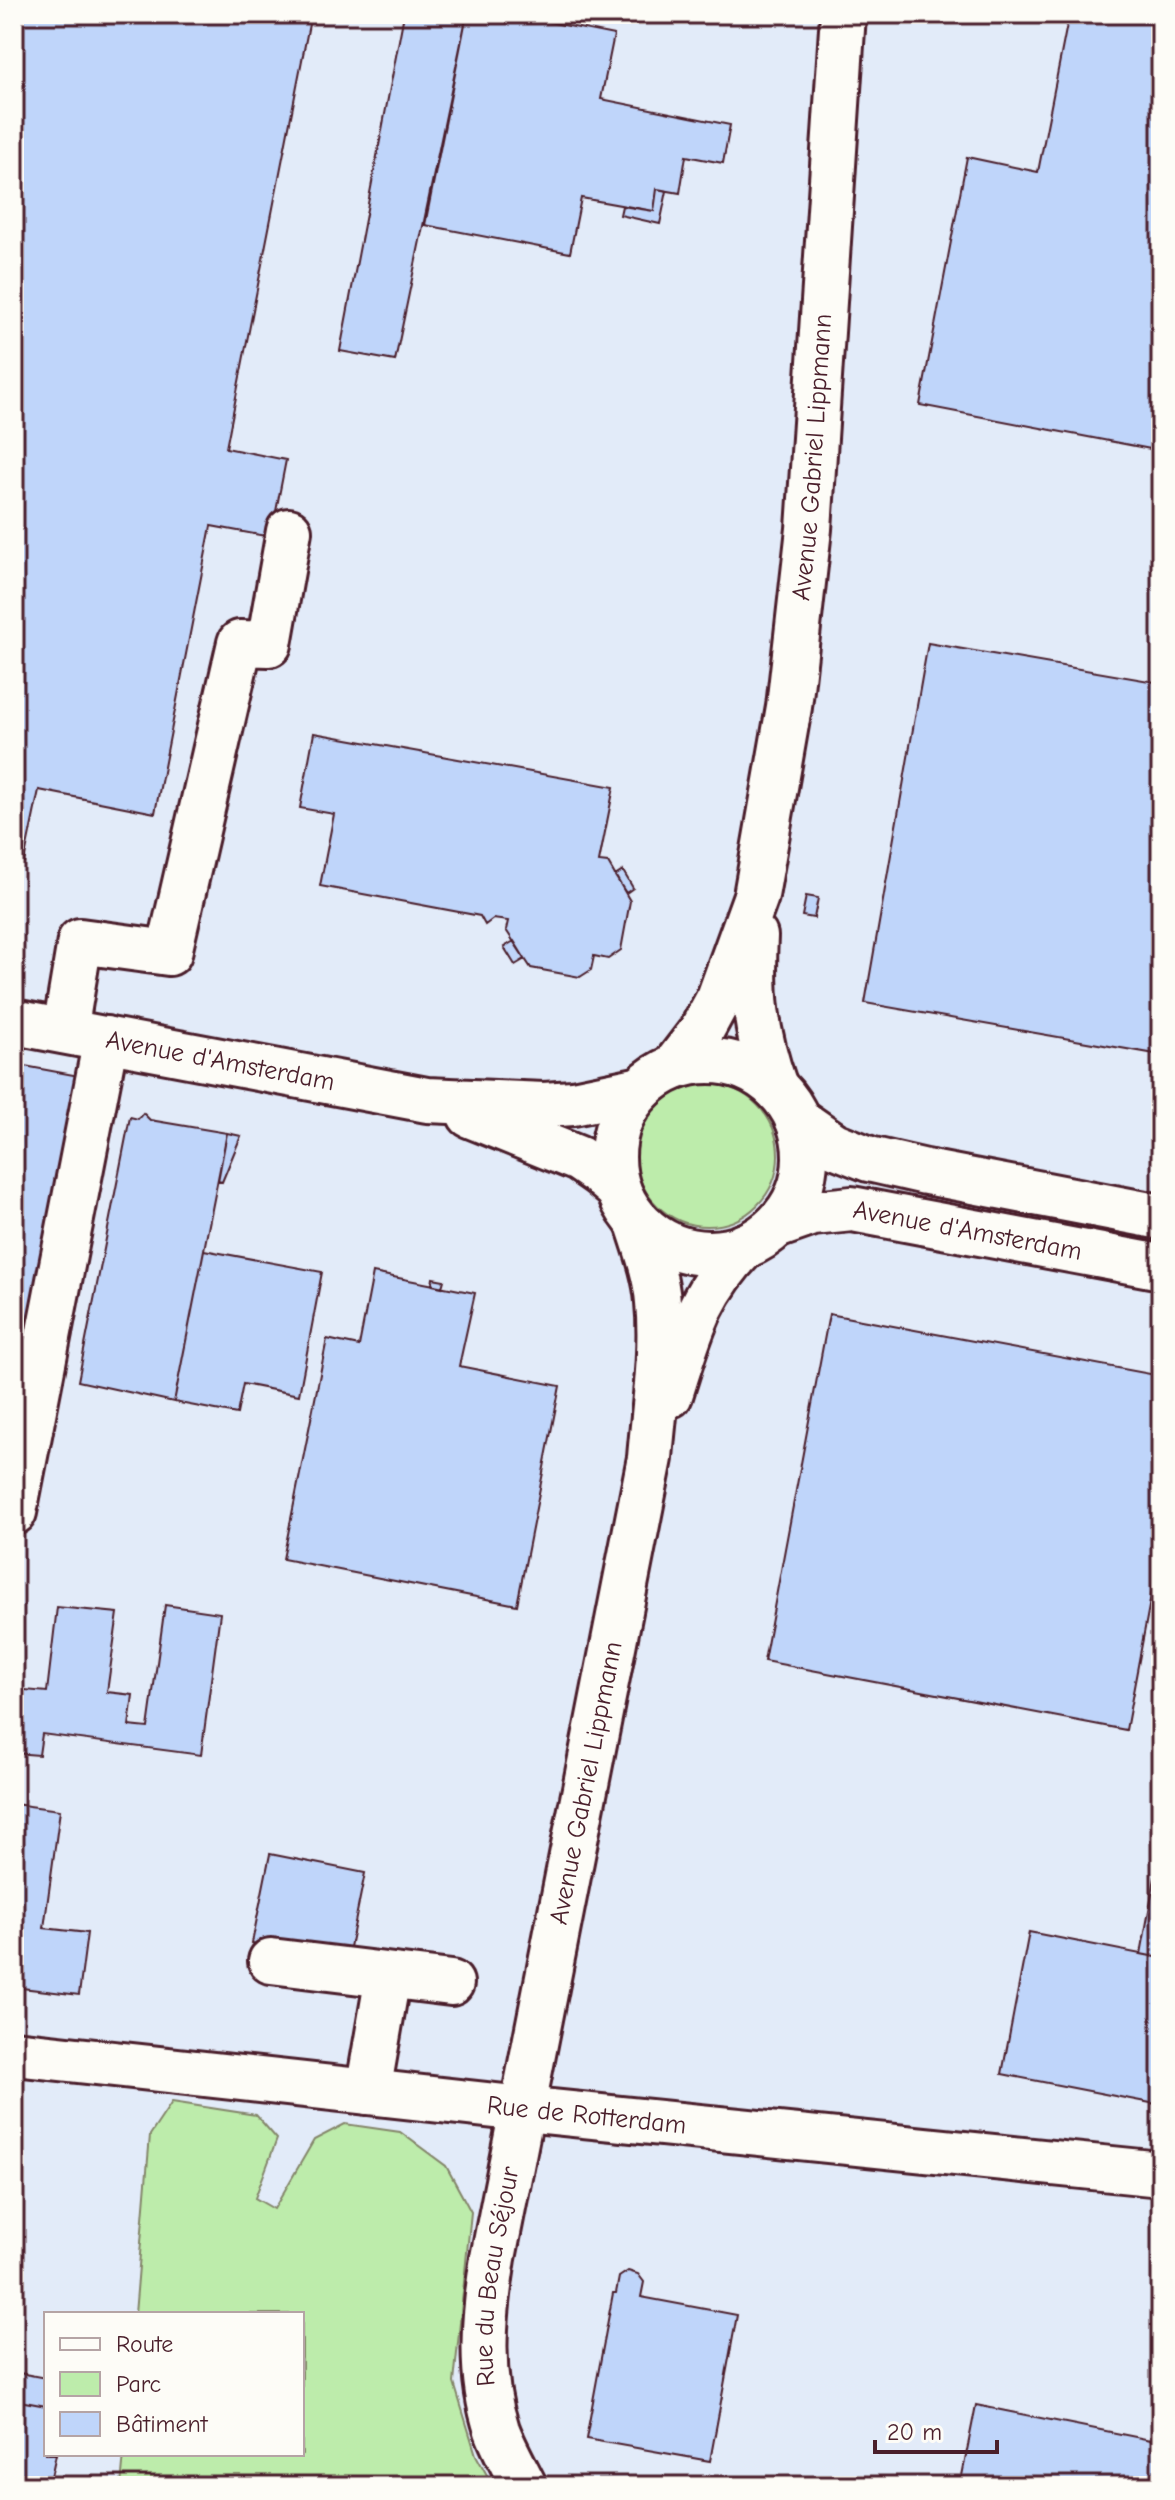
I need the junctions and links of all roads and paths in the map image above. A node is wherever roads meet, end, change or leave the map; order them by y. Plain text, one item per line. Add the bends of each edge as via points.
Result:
1 (843, 14) edge
2 (289, 531) dead end
3 (756, 896) junction
4 (14, 1022) edge
5 (86, 1035) junction
6 (658, 1078) junction
7 (427, 1100) junction
8 (786, 1103) junction
9 (628, 1206) junction
10 (1161, 1217) edge
11 (761, 1236) junction
12 (1161, 1267) edge
13 (650, 1458) junction
14 (14, 1512) edge
15 (271, 1961) dead end
16 (388, 1976) junction
17 (451, 1983) dead end
18 (14, 2053) edge
19 (368, 2092) junction
20 (523, 2109) junction
21 (1161, 2174) edge
22 (524, 2486) edge

1 - 3 street, Avenue Gabriel Lippmann via 809,529 789,707
2 - 5 street via 269,644 240,643 169,953 80,941
3 - 6 street, Avenue Gabriel Lippmann via 719,998 700,1033
3 - 8 street, Avenue Gabriel Lippmann via 755,1015 762,1052
4 - 5 street, Avenue d'Amsterdam
5 - 7 street, Avenue d'Amsterdam
5 - 14 street
6 - 7 street, Avenue d'Amsterdam via 573,1103
6 - 8 street via 701,1061 727,1063 753,1071
6 - 9 street via 626,1108 616,1130 612,1154
7 - 9 street, Avenue d'Amsterdam via 590,1165
8 - 10 street, Avenue d'Amsterdam via 834,1145 869,1159
8 - 11 street via 804,1144 802,1183 792,1206
9 - 11 street via 661,1241 688,1251 717,1254
9 - 13 street, Avenue Gabriel Lippmann via 658,1302
11 - 12 street, Avenue d'Amsterdam via 813,1213 852,1209
11 - 13 street, Avenue Gabriel Lippmann via 716,1278 701,1306
13 - 20 street, Avenue Gabriel Lippmann
15 - 16 street
16 - 17 street
16 - 19 street
18 - 19 street, Rue de Rotterdam
19 - 20 street, Rue de Rotterdam
20 - 21 street, Rue de Rotterdam
20 - 22 street, Rue du Beau Séjour via 493,2258 483,2339 498,2431

